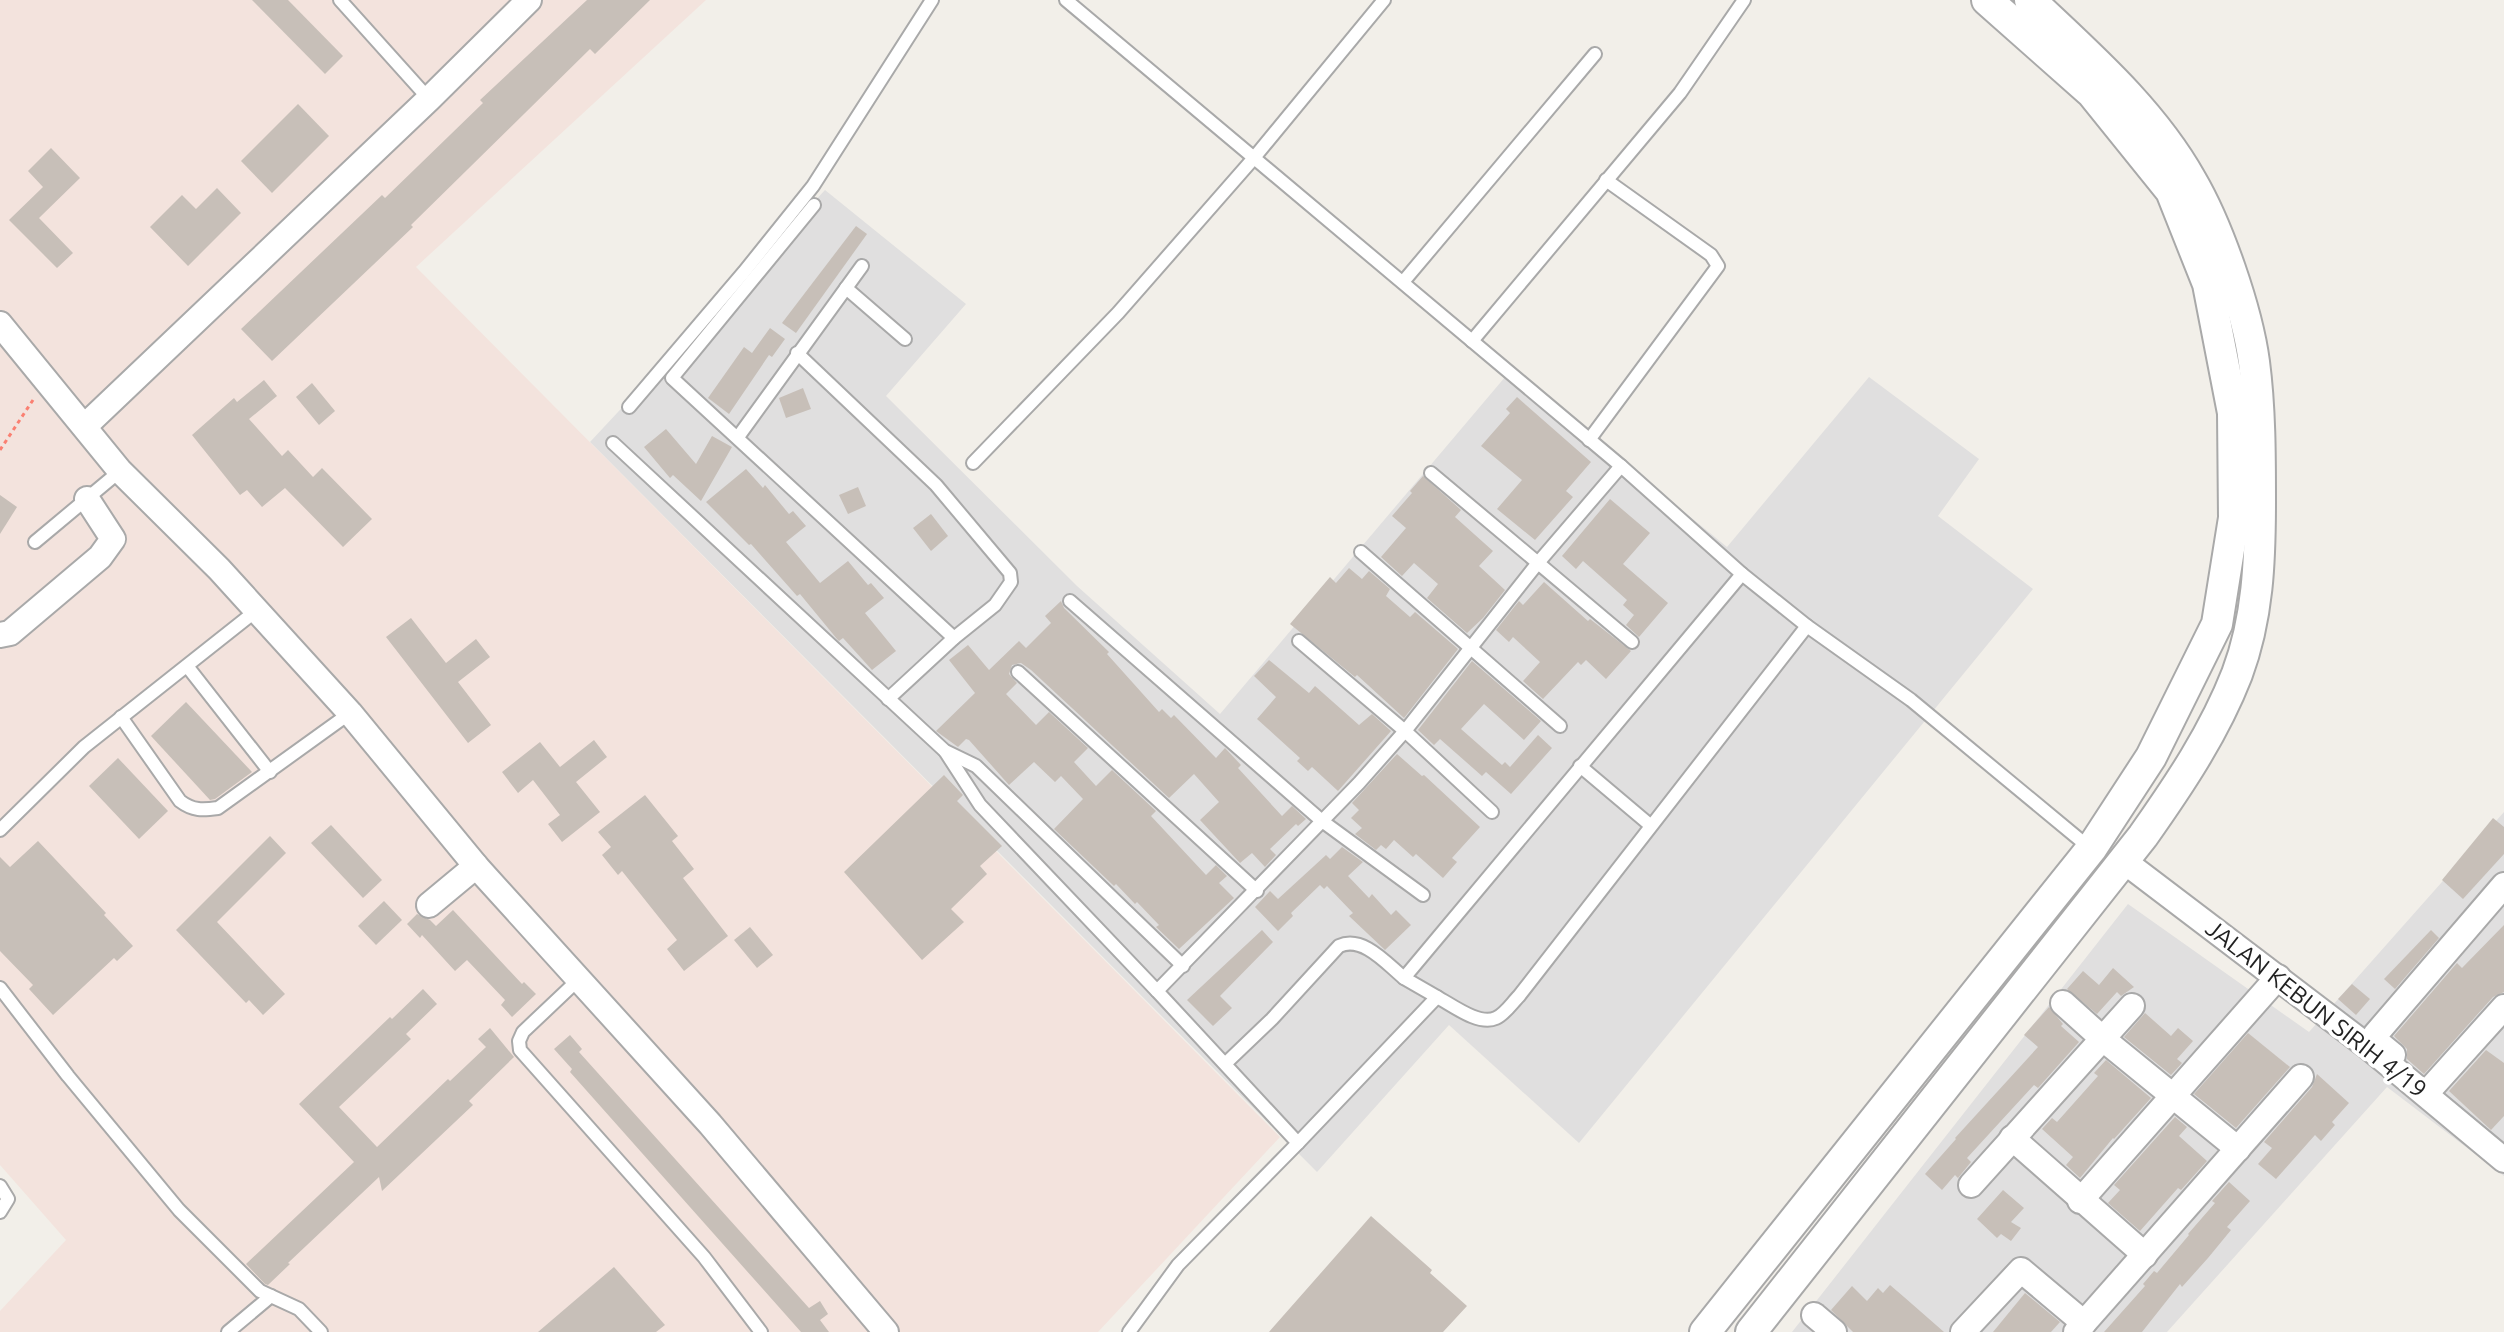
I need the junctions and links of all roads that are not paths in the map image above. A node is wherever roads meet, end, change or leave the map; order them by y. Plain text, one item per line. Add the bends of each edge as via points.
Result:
1 (340, 0) edge
2 (529, 0) edge
3 (932, 0) edge
4 (1066, 0) edge
5 (1384, 0) edge
6 (1744, 0) edge
7 (1987, 0) edge
8 (2030, 0) edge
9 (1595, 54) dead end
10 (429, 99) junction
11 (1253, 159) junction
12 (1606, 180) junction
13 (814, 205) dead end
14 (862, 266) dead end
15 (1403, 282) junction
16 (846, 288) junction
17 (0, 324) edge
18 (905, 339) dead end
19 (1472, 341) junction
20 (797, 353) junction
21 (629, 407) dead end
22 (85, 426) junction
23 (738, 437) junction
24 (1589, 440) junction
25 (613, 443) dead end
26 (973, 463) dead end
27 (1621, 466) junction
28 (120, 471) junction
29 (1431, 473) dead end
30 (87, 499) junction
31 (35, 542) dead end
32 (1361, 552) dead end
33 (1537, 564) junction
34 (1742, 574) junction
35 (1070, 601) dead end
36 (257, 610) junction
37 (1807, 626) junction
38 (0, 635) edge
39 (954, 638) junction
40 (1299, 641) dead end
41 (1632, 642) dead end
42 (1471, 650) junction
43 (187, 666) junction
44 (1018, 672) dead end
45 (888, 699) junction
46 (350, 713) junction
47 (121, 717) junction
48 (1560, 726) dead end
49 (1405, 731) junction
50 (945, 751) junction
51 (1580, 766) junction
52 (270, 772) junction
53 (1492, 812) dead end
54 (1322, 821) junction
55 (1650, 825) junction
56 (0, 830) edge
57 (2091, 849) junction
58 (2125, 862) junction
59 (476, 866) junction
60 (2504, 885) edge
61 (1257, 891) junction
62 (1423, 895) dead end
63 (429, 905) dead end
64 (1183, 966) junction
65 (2278, 977) junction
66 (1404, 978) junction
67 (579, 979) junction
68 (0, 988) edge
69 (1157, 991) junction
70 (1437, 997) junction
71 (2063, 1003) dead end
72 (2132, 1006) dead end
73 (2504, 1007) edge
74 (2103, 1039) junction
75 (1226, 1063) junction
76 (2301, 1077) dead end
77 (2432, 1087) junction
78 (2175, 1096) junction
79 (2012, 1138) junction
80 (1298, 1143) junction
81 (2500, 1143) edge
82 (2238, 1149) junction
83 (1971, 1185) dead end
84 (0, 1186) edge
85 (2080, 1201) junction
86 (0, 1212) edge
87 (2145, 1255) junction
88 (271, 1296) junction
89 (1814, 1315) dead end
90 (2080, 1328) edge
91 (228, 1332) edge
92 (321, 1332) edge
93 (761, 1332) edge
94 (886, 1332) edge
95 (1129, 1332) edge
96 (1705, 1332) edge
97 (1751, 1332) edge
98 (1834, 1332) edge
99 (1963, 1332) edge

1 - 10 lane
2 - 10 street
3 - 21 lane via 813,186
4 - 11 lane
5 - 11 lane
6 - 12 lane via 1680,93
7 - 57 street via 2092,93 2171,191 2208,284 2233,413 2234,518 2217,624 2151,757
8 - 58 street via 2111,76 2191,179 2216,230 2254,361 2260,567 2252,625 2236,675 2190,769
9 - 15 lane
10 - 22 street
11 - 15 lane
11 - 26 lane via 1118,313
12 - 19 lane
12 - 24 lane via 1711,255 1718,266
13 - 23 lane via 673,375 673,381
14 - 16 lane
15 - 19 lane
16 - 18 lane
16 - 20 lane
17 - 22 street
19 - 24 lane
20 - 23 lane
20 - 39 lane via 936,485 1010,573 1011,582 995,605
22 - 28 street
23 - 39 lane
24 - 27 lane
25 - 45 lane
27 - 33 lane
27 - 34 lane
28 - 30 lane
28 - 36 street
29 - 33 lane
30 - 31 lane
30 - 38 street via 113,539 100,557 10,633
32 - 42 lane
33 - 41 lane
33 - 42 lane
34 - 37 lane
34 - 51 lane
35 - 54 lane
36 - 43 lane
36 - 46 street
37 - 55 lane
37 - 57 lane via 1911,700
39 - 45 lane
40 - 49 lane
42 - 48 lane
42 - 49 lane
43 - 47 lane
43 - 52 lane
44 - 61 lane
45 - 50 lane
46 - 52 lane
46 - 59 street
47 - 52 lane via 188,808 218,808
47 - 56 lane
49 - 53 lane
49 - 54 lane
50 - 64 lane via 976,766
50 - 69 lane via 980,805
51 - 55 lane
51 - 66 lane
54 - 61 lane
54 - 62 lane
55 - 70 lane via 1499,1017 1478,1018
57 - 96 street
58 - 65 street, JALAN KEBUN SIRIH 4/19
58 - 97 street
59 - 63 street
59 - 67 street
60 - 77 street via 2378,1031 2376,1041
61 - 64 lane
64 - 69 lane
65 - 78 street
65 - 81 street, JALAN KEBUN SIRIH 4/19
66 - 70 lane
66 - 75 lane via 1360,944 1339,946
67 - 93 lane via 523,1032 520,1050 704,1257
67 - 94 street
68 - 88 lane via 179,1210
69 - 75 lane
70 - 80 lane
71 - 74 street
72 - 74 street
73 - 77 street
74 - 78 street
74 - 79 street
75 - 80 lane
76 - 82 street
77 - 81 street
78 - 82 street
78 - 85 street
79 - 83 street
79 - 85 street
80 - 95 lane via 1178,1265
82 - 87 street
84 - 86 lane via 8,1199
85 - 87 street
87 - 90 street
88 - 91 lane
88 - 92 lane via 299,1309
89 - 98 street
90 - 99 street via 2021,1270

